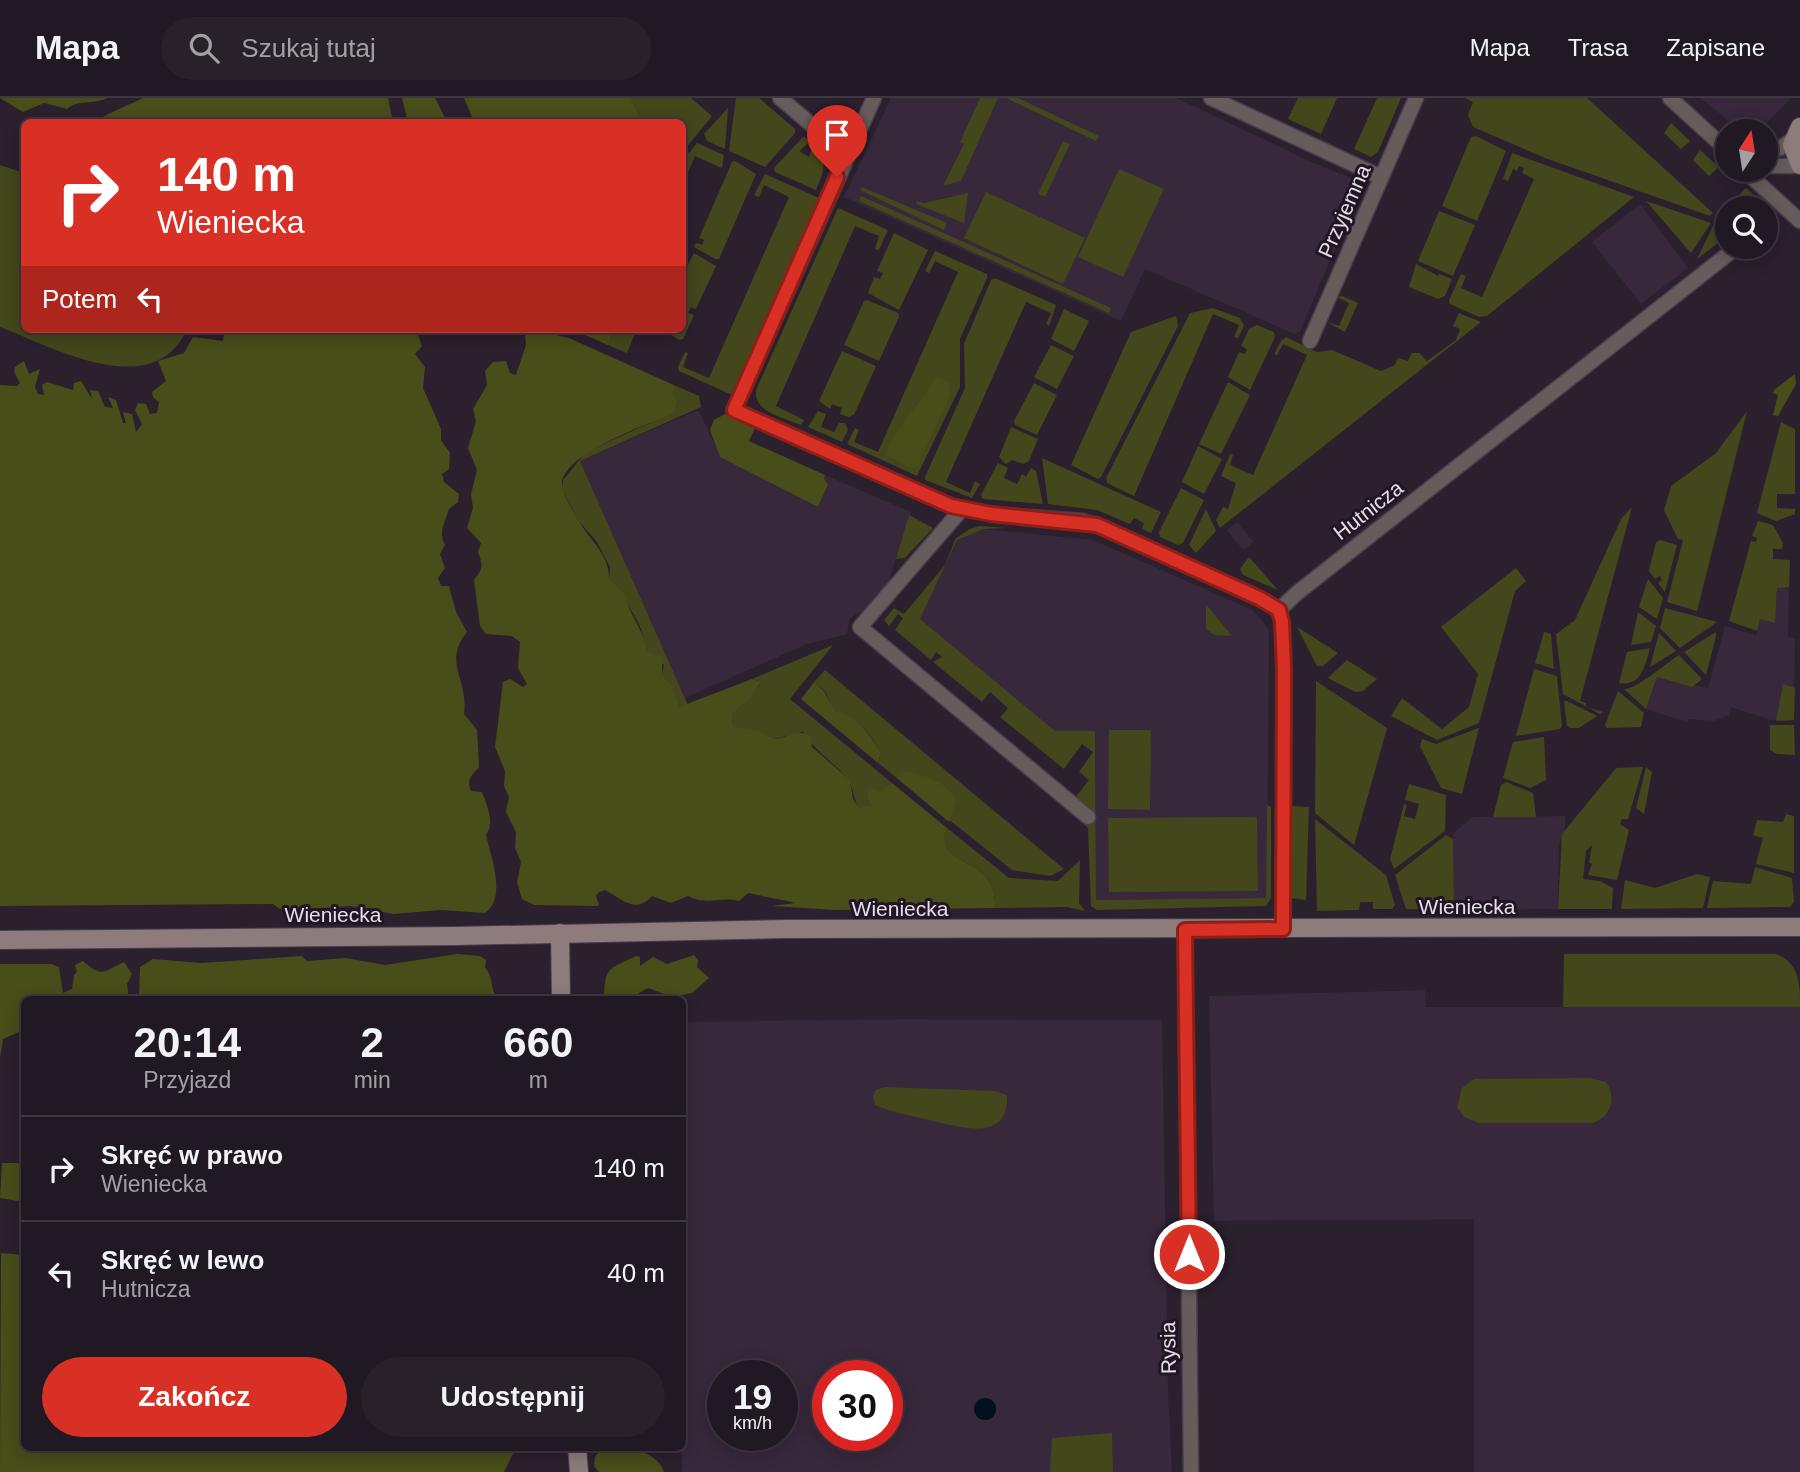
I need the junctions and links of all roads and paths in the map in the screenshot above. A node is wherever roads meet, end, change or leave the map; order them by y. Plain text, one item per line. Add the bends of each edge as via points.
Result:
1 (780, 98) edge
2 (874, 98) edge
3 (1211, 98) edge
4 (1416, 98) edge
5 (1670, 98) edge
6 (1797, 133) edge
7 (1715, 137) edge
8 (1778, 149) edge
9 (847, 155) junction
10 (1778, 166) edge
11 (1800, 166) edge
12 (1381, 177) junction
13 (1757, 182) edge
14 (1800, 221) edge
15 (1722, 259) edge
16 (1310, 341) dead end
17 (962, 509) junction
18 (1279, 610) junction
19 (1087, 817) dead end
20 (1800, 926) edge
21 (1283, 929) junction
22 (1185, 930) junction
23 (560, 933) junction
24 (0, 940) edge
25 (561, 996) edge
26 (577, 1451) edge
27 (579, 1472) edge
28 (1191, 1472) edge

1 - 9 street
2 - 9 street
3 - 12 street
4 - 12 street, Przyjemna
5 - 7 street
6 - 8 street
6 - 11 street via 1793,151
9 - 17 street via 734,410
10 - 11 street
12 - 16 street, Przyjemna
13 - 14 street
15 - 18 street, Hutnicza
17 - 18 street via 1097,525
17 - 19 street via 860,627
18 - 21 street via 1284,669
20 - 21 street, Wieniecka
21 - 22 street, Wieniecka
22 - 23 street, Wieniecka
22 - 28 street, Rysia
23 - 24 street, Wieniecka
23 - 25 street
26 - 27 street

